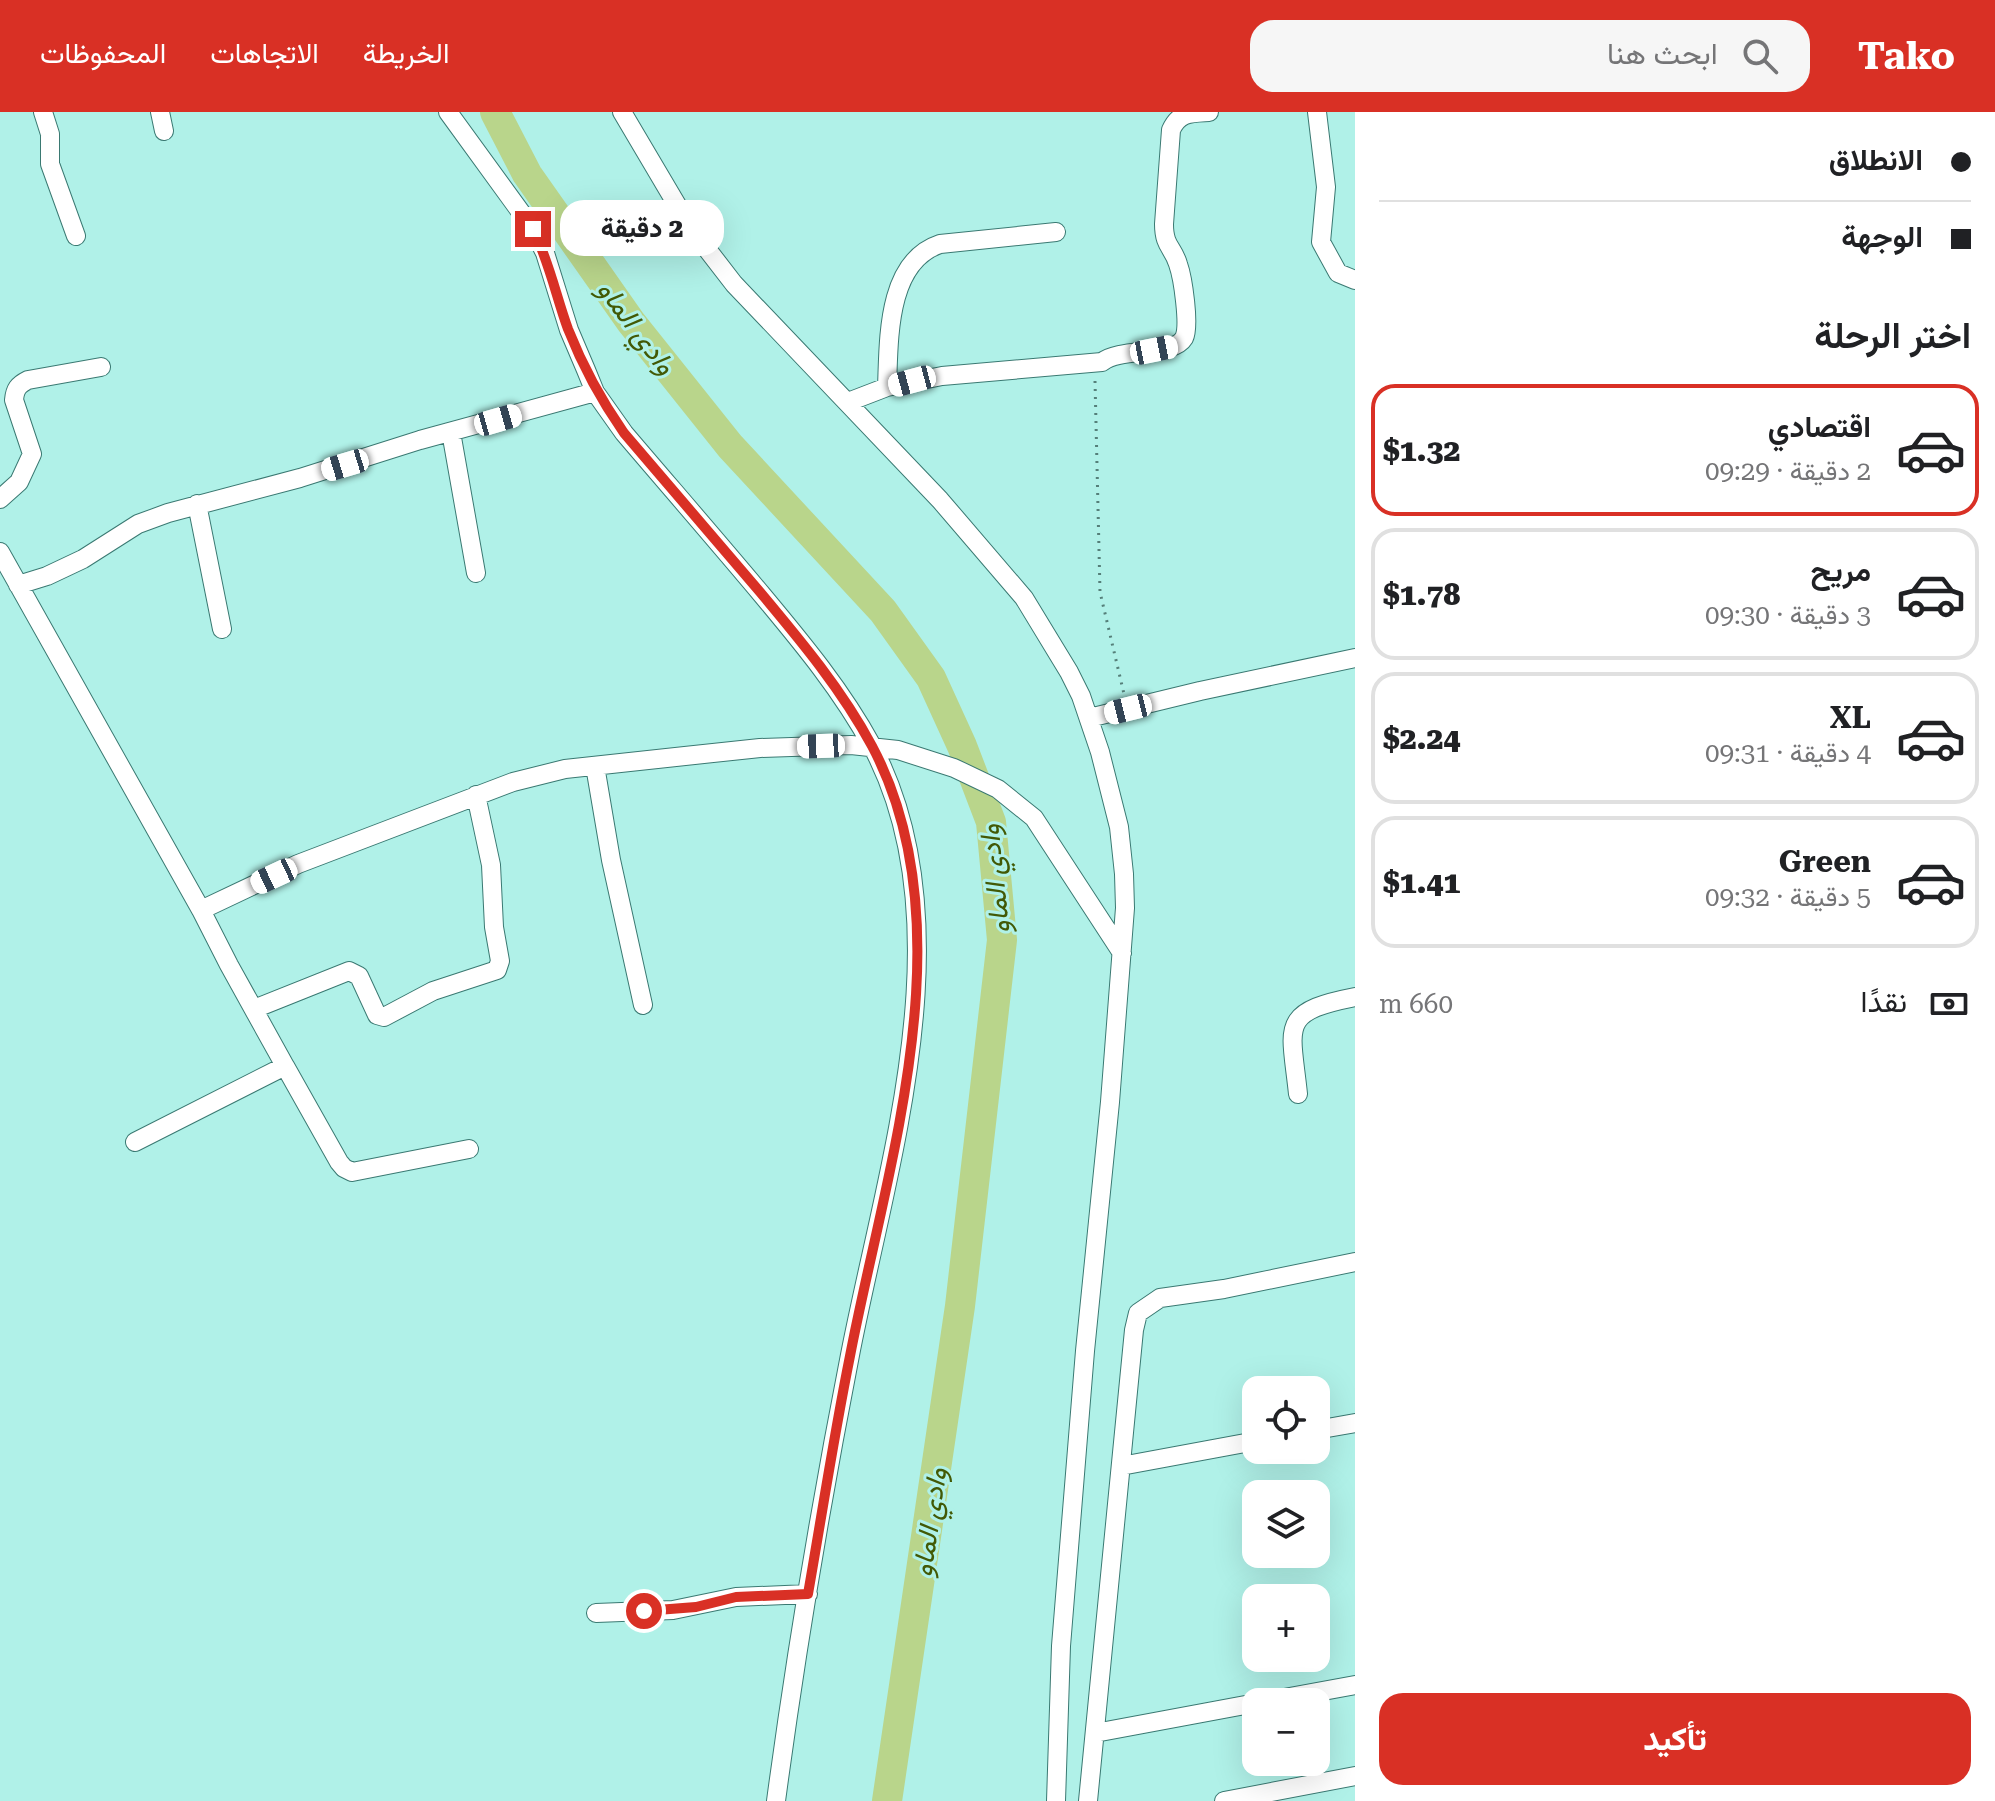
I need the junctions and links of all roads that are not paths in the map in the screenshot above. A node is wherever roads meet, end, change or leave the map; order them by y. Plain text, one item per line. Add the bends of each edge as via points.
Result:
1 (43, 112) edge
2 (160, 112) edge
3 (448, 112) edge
4 (622, 112) edge
5 (1209, 112) edge
6 (1317, 112) edge
7 (164, 131) dead end
8 (1056, 232) dead end
9 (76, 236) dead end
10 (1355, 280) edge
11 (101, 367) dead end
12 (887, 387) junction
13 (595, 392) junction
14 (848, 402) junction
15 (451, 432) junction
16 (0, 499) edge
17 (197, 504) junction
18 (0, 552) edge
19 (476, 573) dead end
20 (18, 585) junction
21 (222, 629) dead end
22 (1355, 658) edge
23 (1089, 718) junction
24 (872, 747) junction
25 (595, 766) junction
26 (476, 795) junction
27 (201, 910) junction
28 (1122, 953) junction
29 (1355, 997) edge
30 (643, 1005) dead end
31 (254, 1009) junction
32 (285, 1066) junction
33 (1298, 1094) dead end
34 (135, 1142) dead end
35 (469, 1149) dead end
36 (1355, 1262) edge
37 (1355, 1423) edge
38 (1330, 1427) edge
39 (1242, 1444) edge
40 (1121, 1466) junction
41 (808, 1594) junction
42 (596, 1613) dead end
43 (1355, 1685) edge
44 (1330, 1690) edge
45 (1242, 1706) edge
46 (1095, 1733) junction
47 (1355, 1776) edge
48 (1249, 1799) edge
49 (776, 1801) edge
50 (1056, 1801) edge
51 (1088, 1801) edge
52 (1224, 1801) edge

1 - 9 street via 50,134 50,164
2 - 7 street
3 - 13 street via 533,229
4 - 14 street via 708,252 759,313
5 - 12 street via 1185,114 1171,130 1164,238 1178,263 1186,314 1184,337 1177,345 1102,362 942,376
6 - 10 street via 1326,187 1321,242 1338,273
8 - 12 street via 940,244 916,257 898,290
11 - 16 street via 19,384 14,400 32,454 19,482
12 - 14 street
13 - 15 street
13 - 24 street via 820,664
14 - 23 street via 1024,598 1069,672
15 - 17 street
15 - 19 street
17 - 20 street via 138,524 83,559
17 - 21 street
18 - 20 street
20 - 27 street
22 - 23 street
23 - 28 street via 1119,827
24 - 25 street via 760,748
24 - 28 street via 954,768 998,789 1022,808 1034,818
24 - 41 street via 904,837 918,968 902,1105
25 - 26 street via 565,769
25 - 30 street
26 - 27 street via 298,864
26 - 31 street via 492,874 497,970 433,991 384,1017 377,1015 359,976 349,971
27 - 31 street
28 - 50 street via 1061,1646
29 - 33 street via 1305,1011 1295,1022
31 - 32 street
32 - 34 street
32 - 35 street via 339,1162 352,1172
36 - 40 street via 1148,1304 1138,1313 1134,1330
37 - 38 street
39 - 40 street
40 - 46 street
41 - 42 street
41 - 49 street
43 - 44 street
45 - 46 street
46 - 51 street
47 - 48 street
48 - 52 street

